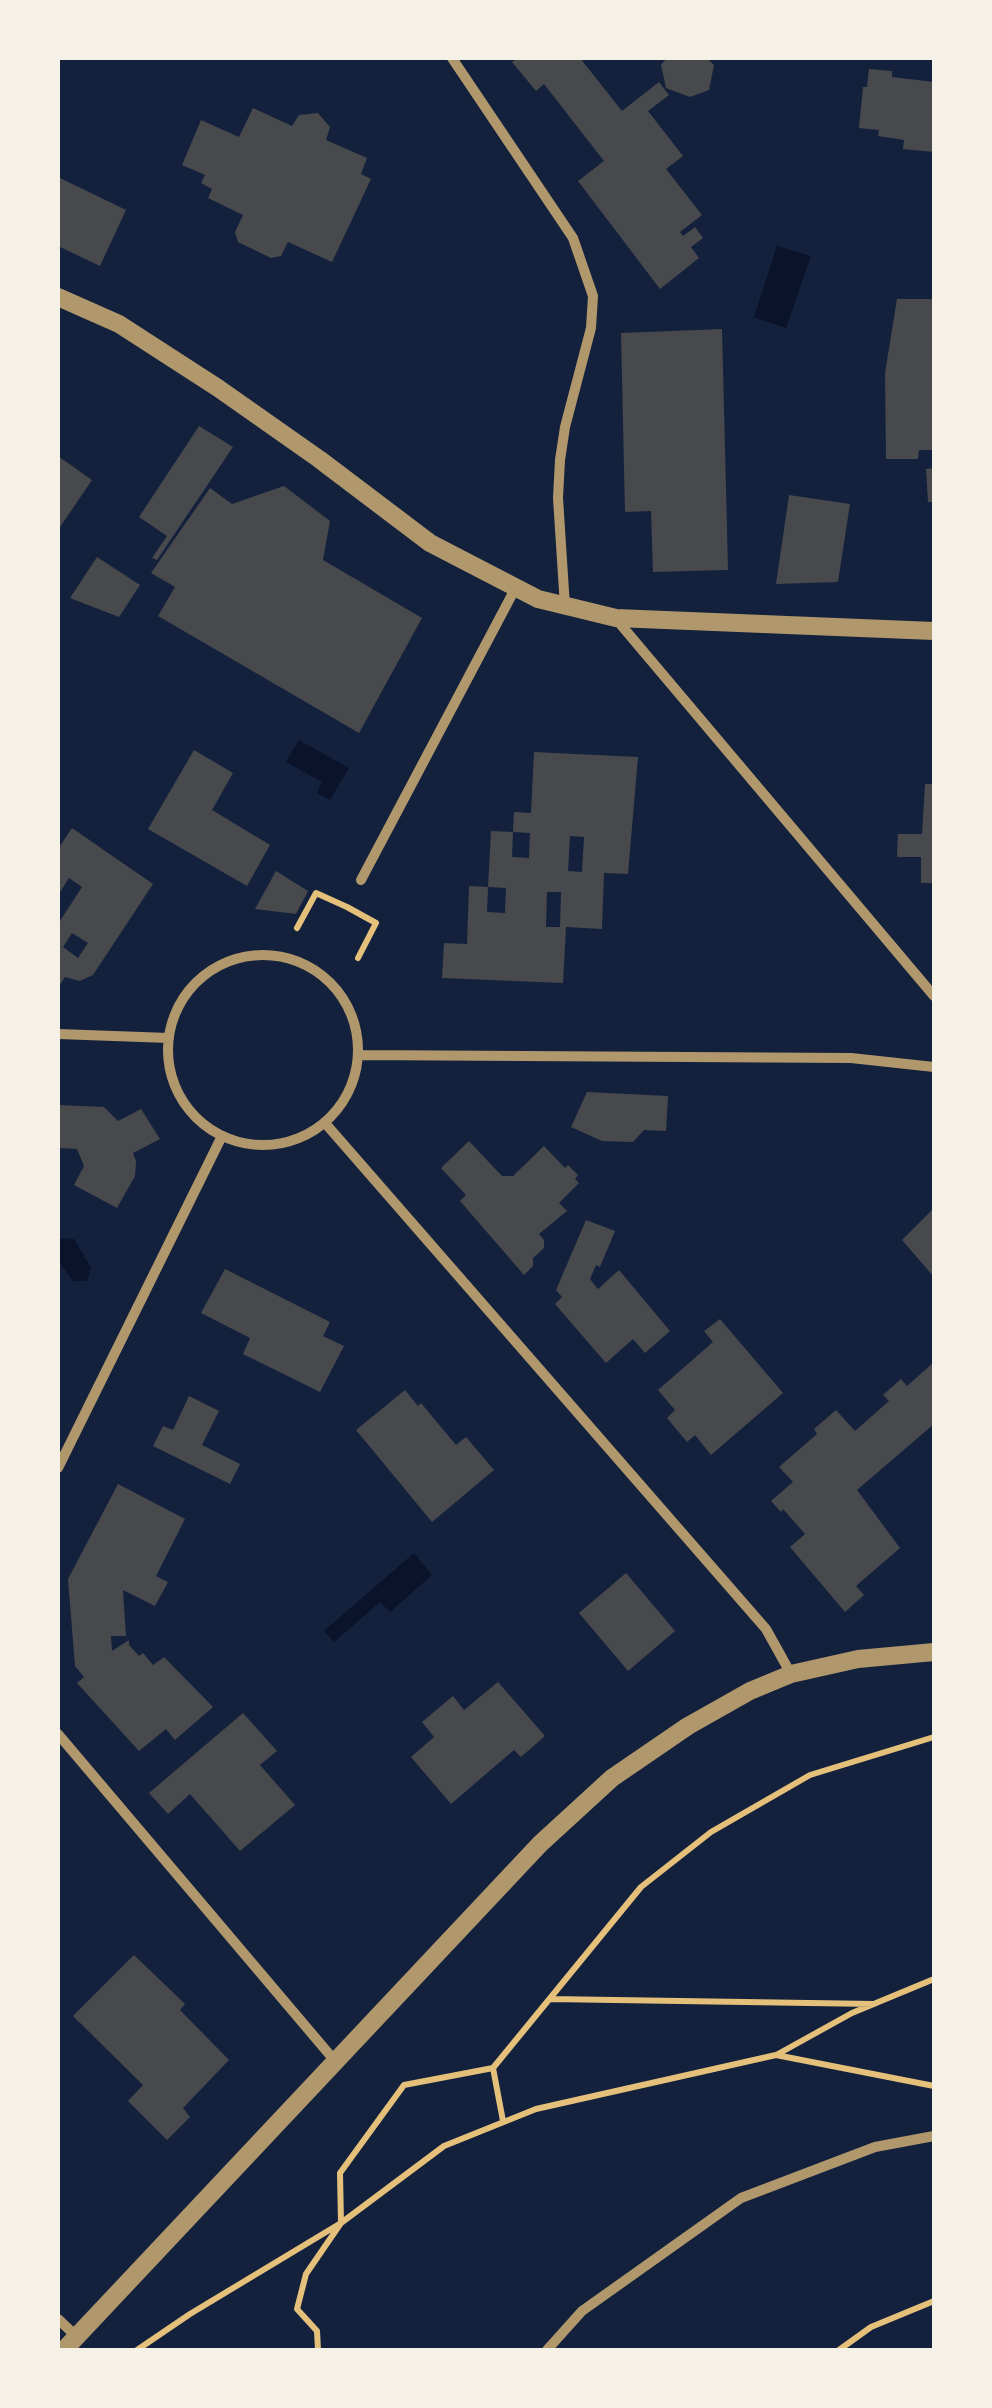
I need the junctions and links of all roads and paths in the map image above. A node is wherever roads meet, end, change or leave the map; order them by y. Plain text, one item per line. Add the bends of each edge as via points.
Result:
1 (452, 58) edge
2 (58, 297) edge
3 (515, 589) junction
4 (565, 608) junction
5 (616, 618) junction
6 (934, 632) edge
7 (362, 880) dead end
8 (297, 928) dead end
9 (358, 958) dead end
10 (934, 996) edge
11 (58, 1034) edge
12 (168, 1038) junction
13 (358, 1054) junction
14 (934, 1067) edge
15 (325, 1122) junction
16 (222, 1136) junction
17 (58, 1468) edge
18 (934, 1652) edge
19 (791, 1674) junction
20 (58, 1734) edge
21 (934, 1737) edge
22 (934, 1979) edge
23 (549, 1999) junction
24 (874, 2004) junction
25 (776, 2056) junction
26 (335, 2061) junction
27 (493, 2068) junction
28 (934, 2086) edge
29 (504, 2122) junction
30 (934, 2136) edge
31 (341, 2222) junction
32 (934, 2301) edge
33 (58, 2318) edge
34 (70, 2343) edge
35 (137, 2350) edge
36 (318, 2350) edge
37 (547, 2350) edge
38 (840, 2350) edge

1 - 4 street via 573,238 593,296 560,460
2 - 3 street via 119,324 320,459 430,543
3 - 4 street
3 - 7 street
4 - 5 street
5 - 6 street
5 - 10 street
8 - 9 path via 316,892 347,907 376,923
11 - 12 street
12 - 13 street via 176,1010 205,974 236,958 266,954 310,966 331,983 349,1008
12 - 16 street via 176,1086 189,1109
13 - 14 street via 851,1058
13 - 15 street via 355,1076
15 - 16 street via 284,1143 252,1145
15 - 19 street via 766,1629
16 - 17 street
18 - 19 street
19 - 26 street via 688,1726 584,1801
20 - 26 street
21 - 23 path via 810,1776 711,1832 641,1886
22 - 24 path
23 - 24 path
23 - 27 path
24 - 25 path
25 - 28 path
25 - 29 path via 536,2108
26 - 34 street
27 - 29 path
27 - 31 path via 404,2085 340,2173
29 - 31 path via 444,2146
30 - 37 street via 876,2147 741,2198 582,2311
31 - 35 path
31 - 36 path via 306,2274 297,2310 317,2331
32 - 38 path via 871,2327
33 - 34 street

